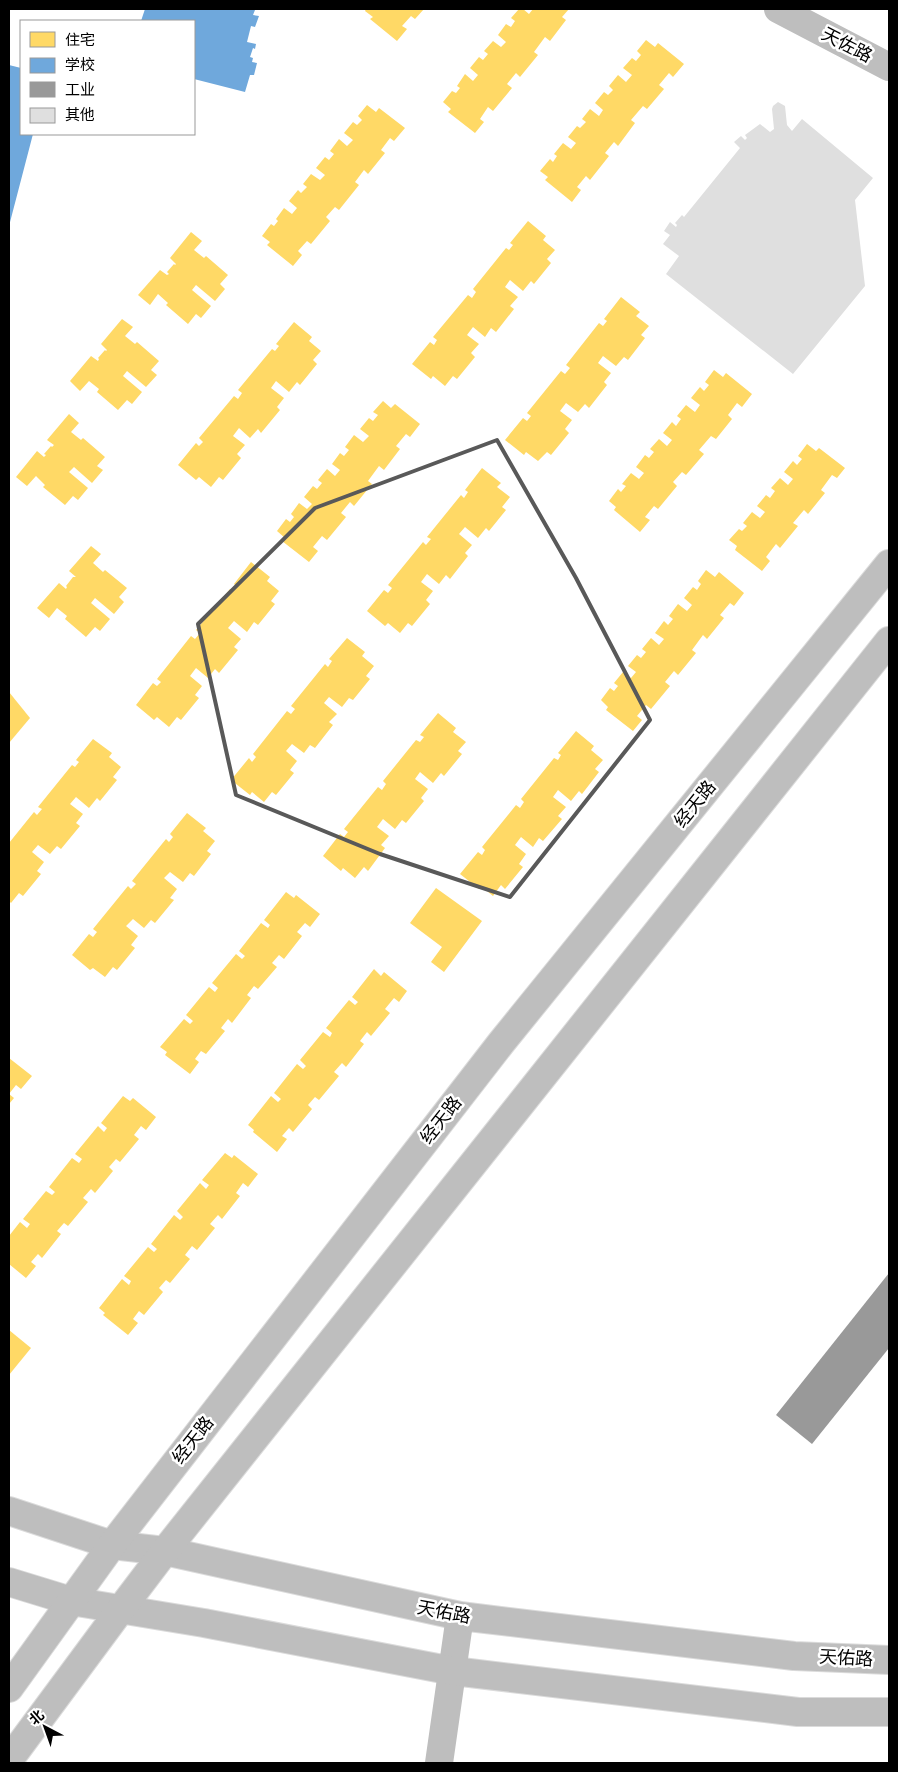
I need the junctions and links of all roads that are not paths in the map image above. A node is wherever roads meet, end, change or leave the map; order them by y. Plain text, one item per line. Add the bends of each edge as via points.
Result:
1 (778, 9) edge
2 (889, 67) edge
3 (889, 564) edge
4 (889, 641) edge
5 (9, 1511) edge
6 (112, 1545) junction
7 (165, 1551) junction
8 (9, 1582) edge
9 (71, 1601) junction
10 (120, 1609) junction
11 (460, 1616) junction
12 (889, 1660) edge
13 (453, 1671) junction
14 (9, 1688) edge
15 (889, 1712) edge
16 (9, 1760) edge
17 (439, 1763) edge

1 - 2 main road, 天佐路
3 - 6 main road, 经天路 via 501,1043
4 - 7 main road
5 - 6 main road, 天佑路
6 - 7 main road, 天佑路
6 - 9 main road, 经天路
7 - 10 main road
7 - 11 main road, 天佑路
8 - 9 main road
9 - 10 main road
9 - 14 main road, 经天路
10 - 13 main road
10 - 16 main road
11 - 12 main road, 天佑路 via 794,1656
11 - 13 main road
13 - 15 main road via 798,1712
13 - 17 main road

